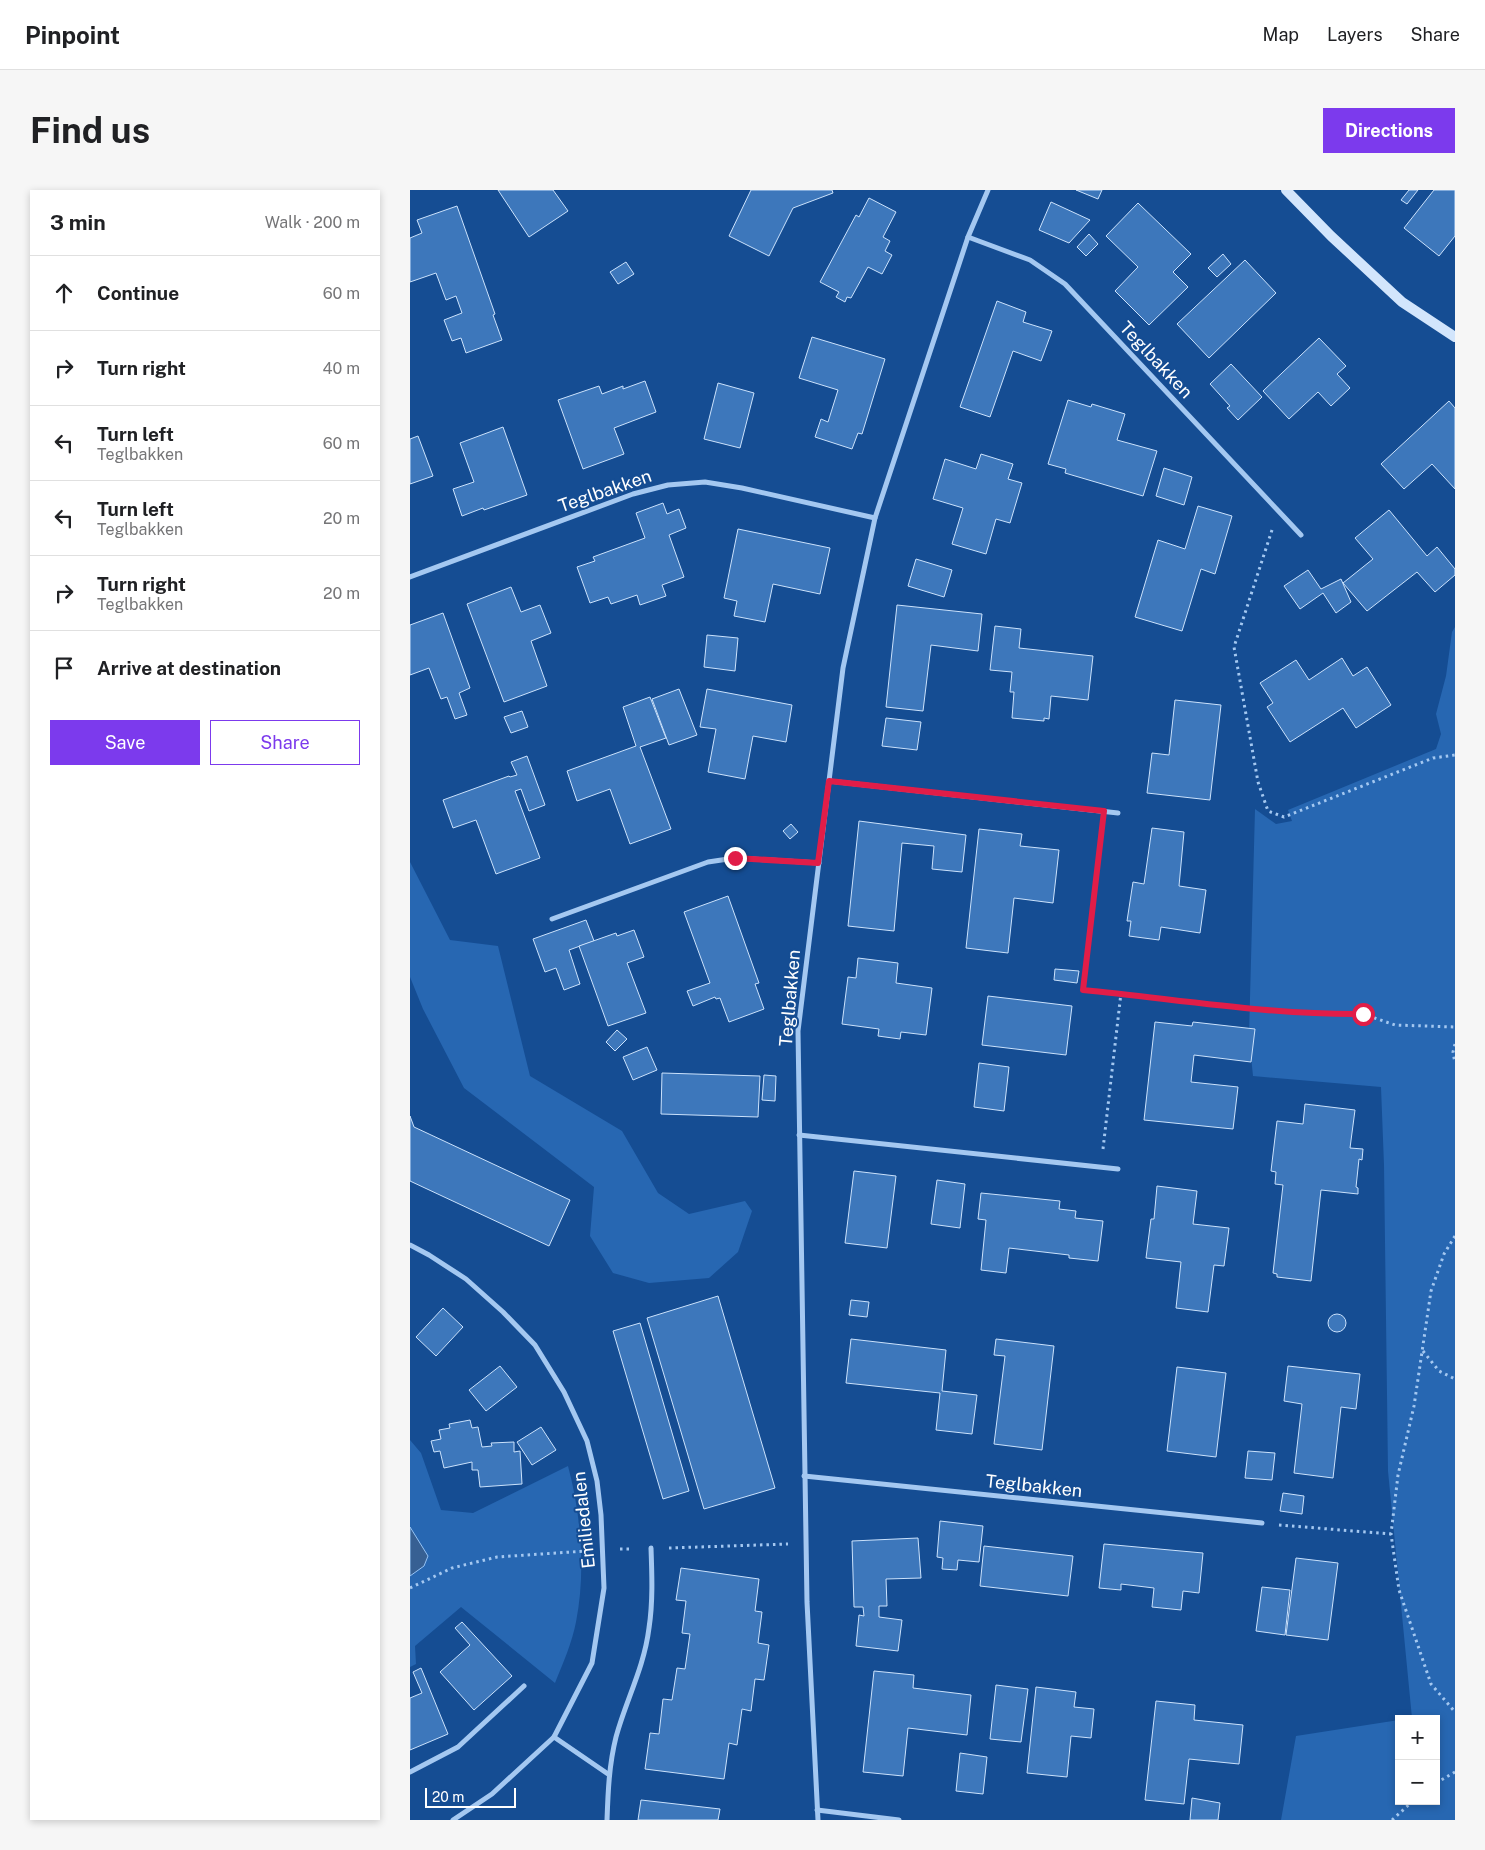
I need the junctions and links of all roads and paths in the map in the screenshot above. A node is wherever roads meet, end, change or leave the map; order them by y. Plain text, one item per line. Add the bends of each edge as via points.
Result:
1 (988, 190) edge
2 (1286, 190) edge
3 (968, 237) junction
4 (1455, 337) edge
5 (1278, 510) junction
6 (875, 518) junction
7 (1301, 535) dead end
8 (410, 577) edge
9 (1455, 755) edge
10 (829, 781) junction
11 (1104, 811) junction
12 (1118, 813) dead end
13 (818, 863) junction
14 (552, 919) dead end
15 (1121, 993) junction
16 (1455, 1027) edge
17 (1455, 1044) edge
18 (1455, 1063) edge
19 (799, 1135) junction
20 (1101, 1167) junction
21 (1118, 1169) dead end
22 (1455, 1236) edge
23 (410, 1246) edge
24 (1423, 1351) junction
25 (1455, 1379) edge
26 (804, 1476) junction
27 (1262, 1523) joint
28 (1391, 1534) junction
29 (789, 1544) dead end
30 (651, 1548) junction
31 (602, 1550) junction
32 (410, 1588) edge
33 (524, 1686) dead end
34 (1455, 1712) edge
35 (554, 1737) junction
36 (410, 1772) edge
37 (1455, 1772) edge
38 (608, 1774) junction
39 (1440, 1781) edge
40 (1409, 1805) edge
41 (817, 1810) junction
42 (453, 1820) edge
43 (607, 1820) edge
44 (818, 1820) edge
45 (899, 1820) edge
46 (1392, 1820) edge

1 - 3 street, Teglbakken
2 - 4 street via 1402,302
3 - 5 street, Teglbakken via 1030,260 1065,284
3 - 6 street, Teglbakken
5 - 7 street, Teglbakken
5 - 9 path via 1234,647 1258,782 1268,810 1284,817 1433,758
6 - 8 street, Teglbakken via 705,482 668,485 633,494
6 - 10 street, Teglbakken via 843,668
10 - 11 street
10 - 13 street, Teglbakken
11 - 12 street
11 - 15 path via 1083,990
13 - 14 street via 735,858 708,862
13 - 19 street, Teglbakken via 798,1031
15 - 16 path via 1250,1009 1363,1014 1395,1025
15 - 20 path
17 - 18 path
19 - 20 street
19 - 26 street, Teglbakken
20 - 21 street
22 - 24 path via 1444,1254 1432,1292
23 - 31 street, Emiliedalen via 466,1279 535,1345 564,1392 587,1441 597,1481
24 - 25 path via 1439,1371
24 - 28 path via 1398,1476
26 - 27 street, Teglbakken
26 - 41 street, Teglbakken via 806,1602
27 - 28 path
28 - 34 path via 1399,1590 1431,1684
29 - 30 path
30 - 31 path
30 - 38 street via 649,1628 639,1675 616,1736
31 - 32 path via 497,1557 452,1568
31 - 35 street, Emiliedalen via 604,1588 592,1663
33 - 36 street via 458,1747
35 - 38 street
35 - 42 street, Emiliedalen via 492,1794
37 - 39 path
38 - 43 street
40 - 46 path
41 - 44 street, Teglbakken
41 - 45 street

